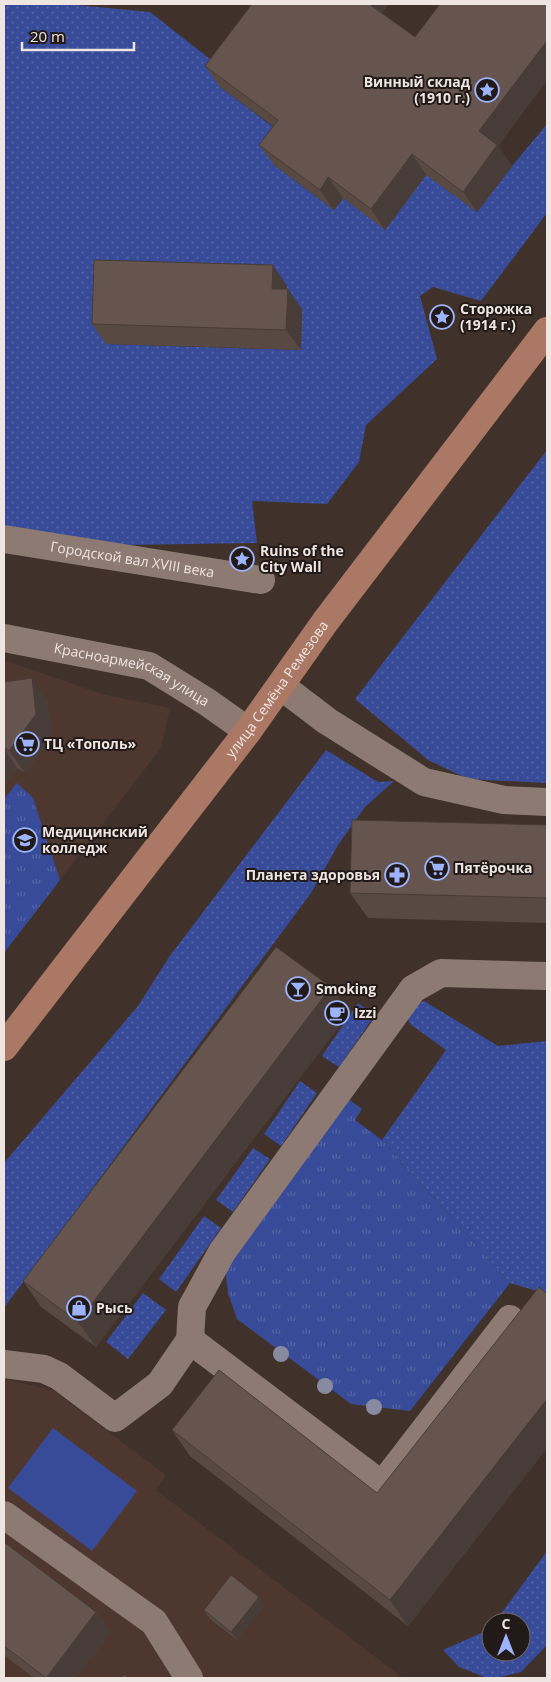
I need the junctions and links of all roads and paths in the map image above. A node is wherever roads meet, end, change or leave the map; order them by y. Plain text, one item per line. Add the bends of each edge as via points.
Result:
1 (547, 331) edge
2 (4, 539) edge
3 (261, 580) dead end
4 (4, 638) edge
5 (281, 686) junction
6 (248, 732) junction
7 (547, 802) edge
8 (547, 976) edge
9 (4, 1047) edge
10 (510, 1319) dead end
11 (190, 1340) junction
12 (4, 1364) edge
13 (4, 1515) edge
14 (189, 1678) edge

1 - 5 main road, улица Семёна Ремезова via 325,622
2 - 3 street, Городской вал XVIII века
4 - 6 street, Красноармейская улица via 149,666
5 - 6 main road, улица Семёна Ремезова
5 - 7 street via 327,721 424,782 504,800
6 - 9 main road, улица Семёна Ремезова
8 - 11 street via 440,973 413,989 222,1252 192,1307
10 - 11 street via 382,1485
11 - 12 street via 160,1384 116,1418 59,1376 44,1369
13 - 14 street via 154,1622

